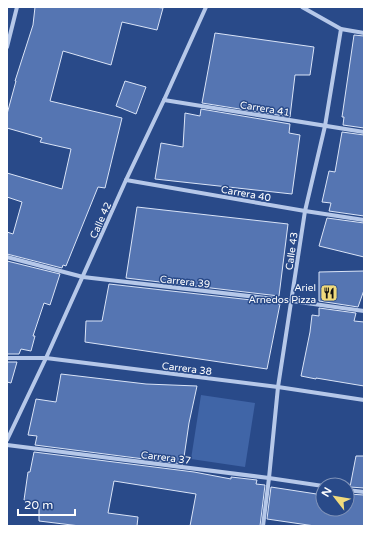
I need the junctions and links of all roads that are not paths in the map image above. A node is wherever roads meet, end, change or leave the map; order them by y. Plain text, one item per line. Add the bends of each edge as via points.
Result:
1 (17, 7) edge
2 (206, 7) edge
3 (302, 7) edge
4 (341, 29) junction
5 (364, 33) edge
6 (7, 47) edge
7 (164, 100) junction
8 (325, 126) junction
9 (364, 132) edge
10 (126, 180) junction
11 (305, 211) junction
12 (364, 220) edge
13 (7, 257) edge
14 (83, 278) junction
15 (292, 301) junction
16 (364, 311) edge
17 (7, 358) edge
18 (46, 358) junction
19 (278, 387) junction
20 (364, 400) edge
21 (7, 440) edge
22 (7, 445) edge
23 (269, 478) junction
24 (315, 485) edge
25 (263, 526) edge

1 - 6 street
2 - 7 street, Calle 42
3 - 4 street
4 - 5 street
4 - 8 street, Calle 43
7 - 8 street, Carrera 41
7 - 10 street, Calle 42
8 - 9 street, Carrera 41
8 - 11 street, Calle 43
10 - 11 street, Carrera 40
10 - 14 street, Calle 42
11 - 12 street, Carrera 40
11 - 15 street, Calle 43
13 - 14 street, Carrera 39
14 - 15 street, Carrera 39
14 - 18 street, Calle 42
15 - 16 street, Carrera 39
15 - 19 street, Calle 43
17 - 18 street, Carrera 38
18 - 19 street, Carrera 38
18 - 21 street, Calle 42
19 - 20 street, Carrera 38
19 - 23 street, Calle 43
22 - 23 street, Carrera 37
23 - 24 street, Carrera 37
23 - 25 street, Calle 43

